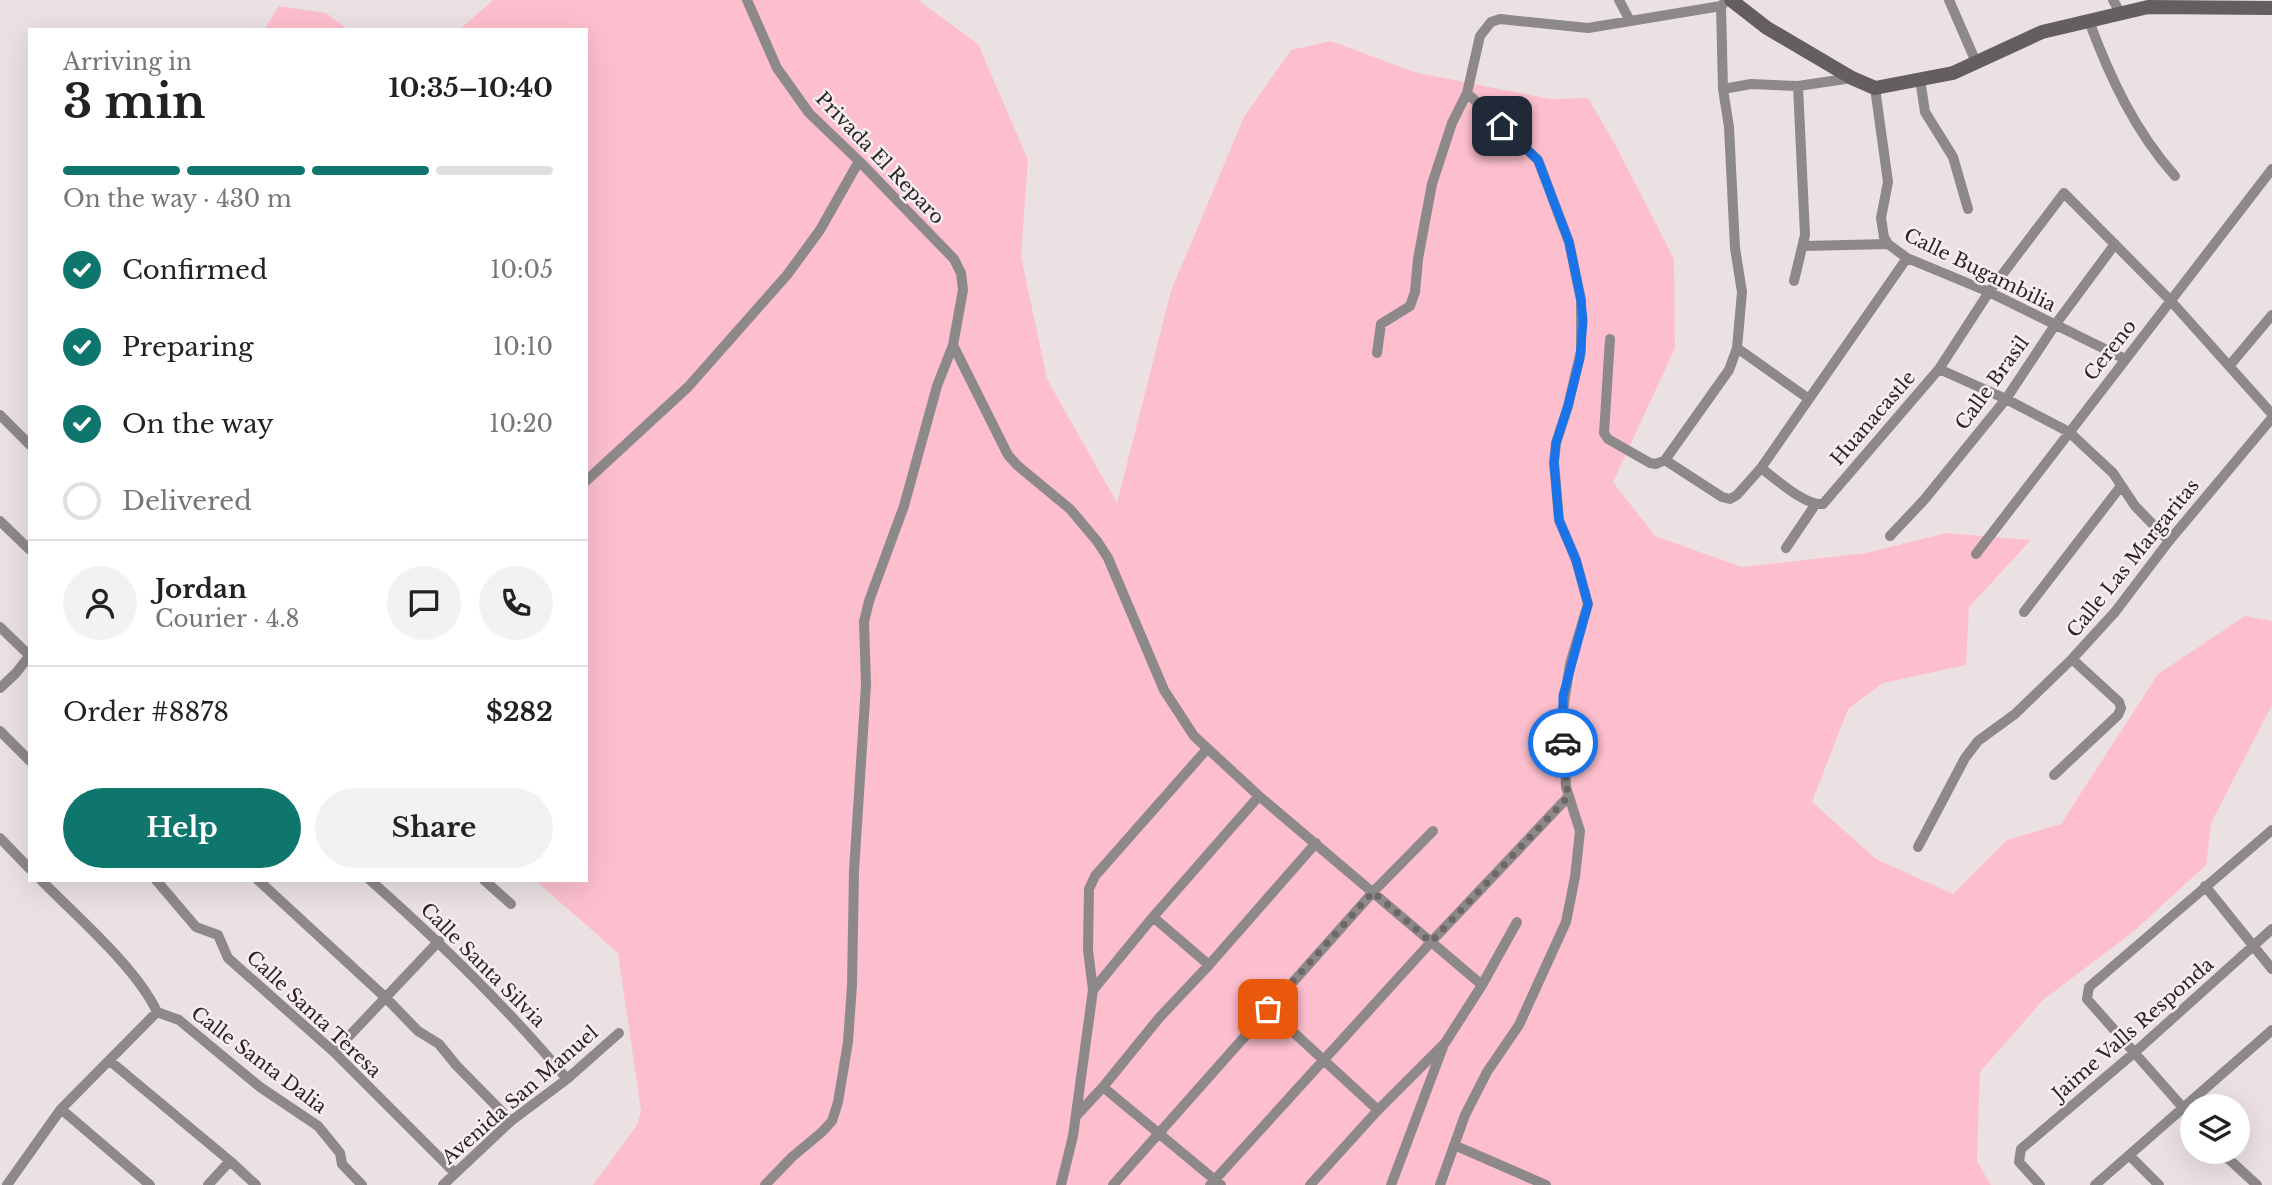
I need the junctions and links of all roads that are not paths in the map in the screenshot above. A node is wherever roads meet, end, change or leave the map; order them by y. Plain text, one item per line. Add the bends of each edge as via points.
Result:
1 (747, 0) edge
2 (1619, 0) edge
3 (1949, 0) edge
4 (2113, 0) edge
5 (1726, 2) edge
6 (2272, 8) edge
7 (2121, 13) junction
8 (1630, 21) junction
9 (2089, 21) junction
10 (1976, 62) junction
11 (1852, 78) junction
12 (1920, 79) junction
13 (1798, 86) junction
14 (1875, 88) junction
15 (1723, 89) junction
16 (1467, 93) junction
17 (859, 161) junction
18 (2272, 169) edge
19 (2175, 176) dead end
20 (1968, 209) dead end
21 (1888, 244) junction
22 (2115, 244) junction
23 (1804, 246) junction
24 (1908, 258) junction
25 (1794, 281) dead end
26 (1989, 292) junction
27 (2170, 300) junction
28 (2272, 315) edge
29 (2055, 325) junction
30 (1611, 338) dead end
31 (953, 345) junction
32 (1737, 348) junction
33 (1377, 352) dead end
34 (2125, 359) junction
35 (2230, 365) junction
36 (1939, 369) junction
37 (1809, 399) junction
38 (2006, 399) junction
39 (0, 415) edge
40 (2272, 416) edge
41 (2069, 432) junction
42 (28, 442) edge
43 (1665, 460) junction
44 (1761, 468) junction
45 (588, 479) edge
46 (2121, 486) junction
47 (1815, 505) junction
48 (0, 521) edge
49 (1890, 536) dead end
50 (2169, 541) junction
51 (28, 548) edge
52 (1786, 548) dead end
53 (1976, 554) dead end
54 (2024, 612) dead end
55 (0, 627) edge
56 (28, 653) edge
57 (28, 658) edge
58 (2072, 659) junction
59 (0, 688) edge
60 (0, 731) edge
61 (1207, 749) junction
62 (28, 759) edge
63 (2053, 775) dead end
64 (1259, 796) junction
65 (1568, 797) junction
66 (2272, 830) edge
67 (1433, 831) dead end
68 (0, 838) edge
69 (1316, 843) junction
70 (1918, 848) dead end
71 (28, 867) edge
72 (44, 882) edge
73 (158, 882) edge
74 (372, 882) edge
75 (486, 882) edge
76 (266, 883) edge
77 (2205, 886) junction
78 (1373, 892) junction
79 (511, 904) dead end
80 (1153, 917) junction
81 (1517, 922) dead end
82 (2272, 929) edge
83 (439, 941) junction
84 (1431, 942) junction
85 (2252, 946) junction
86 (1209, 965) junction
87 (2272, 969) edge
88 (1482, 985) junction
89 (1093, 990) junction
90 (386, 998) junction
91 (1268, 1009) junction
92 (157, 1012) junction
93 (2272, 1030) edge
94 (619, 1033) dead end
95 (1445, 1043) junction
96 (334, 1052) junction
97 (2134, 1053) junction
98 (110, 1061) junction
99 (1322, 1061) junction
100 (567, 1079) junction
101 (1103, 1087) junction
102 (2198, 1094) edge
103 (2180, 1104) edge
104 (61, 1109) junction
105 (1378, 1110) junction
106 (2180, 1110) edge
107 (1076, 1116) junction
108 (511, 1121) junction
109 (1158, 1133) junction
110 (1454, 1145) junction
111 (2129, 1155) junction
112 (230, 1161) junction
113 (2234, 1164) edge
114 (455, 1173) junction
115 (15, 1182) edge
116 (1215, 1183) edge
117 (150, 1185) edge
118 (208, 1185) edge
119 (256, 1185) edge
120 (362, 1185) edge
121 (443, 1185) edge
122 (765, 1185) edge
123 (1061, 1185) edge
124 (1113, 1185) edge
125 (1310, 1185) edge
126 (1391, 1185) edge
127 (1440, 1185) edge
128 (1546, 1185) edge
129 (2040, 1185) edge
130 (2095, 1185) edge
131 (2159, 1185) edge
132 (2257, 1185) edge

1 - 17 street, Privada El Reparo via 777,68 808,113
2 - 8 street
3 - 10 street
4 - 7 street
5 - 8 street
5 - 11 street
5 - 15 street
6 - 7 street via 2148,8
7 - 9 street
8 - 16 street via 1578,28 1494,20 1480,36
9 - 10 street via 2042,32
9 - 19 street via 2128,112
10 - 12 street via 1953,73
11 - 13 street
11 - 14 street
12 - 14 street
12 - 20 street via 1925,111 1953,157
13 - 15 street
13 - 23 street
14 - 21 street, Calle Bugambilia via 1888,182 1881,218
15 - 32 street via 1742,292
16 - 33 street via 1432,184 1415,292 1410,306 1381,324
16 - 65 street via 1538,160 1578,279 1583,321 1580,358 1554,463 1559,520 1588,604 1563,696
17 - 31 street, Privada El Reparo via 954,259 963,290
17 - 45 street via 820,230 787,275 688,387
18 - 27 street, Cereno
21 - 23 street
21 - 24 street, Calle Bugambilia
22 - 26 street, Huanacastle via 2064,193
22 - 27 street
22 - 29 street, Calle Brasil
23 - 25 street
24 - 26 street, Calle Bugambilia
24 - 37 street
26 - 29 street, Calle Bugambilia
26 - 36 street, Huanacastle
27 - 34 street, Cereno
27 - 35 street
28 - 35 street
29 - 34 street, Calle Bugambilia
29 - 38 street, Calle Brasil
30 - 43 street via 1604,433 1650,463
31 - 61 street via 1008,455 1070,509 1108,558 1164,690
31 - 122 street, Privada El Reparo via 864,622 866,685 852,985 838,1102 832,1121
32 - 37 street
32 - 43 street via 1729,370
34 - 41 street, Cereno
35 - 40 street
36 - 38 street
36 - 47 street, Huanacastle via 1823,504
37 - 44 street
38 - 41 street
38 - 49 street, Calle Brasil
39 - 42 street
40 - 50 street, Calle Las Margaritas
41 - 46 street
41 - 53 street, Cereno
43 - 44 street via 1730,499
44 - 47 street
46 - 50 street
46 - 54 street
47 - 52 street, Huanacastle
48 - 51 street
50 - 58 street, Calle Las Margaritas
55 - 56 street
57 - 59 street
58 - 63 street via 2121,708
58 - 70 street, Calle Las Margaritas via 1978,741
60 - 62 street
61 - 64 street
61 - 89 street via 1095,876 1089,889
64 - 69 street
64 - 80 street
65 - 84 street
65 - 110 street via 1580,844 1566,922 1523,1016 1487,1072
66 - 77 street
67 - 78 street
68 - 71 street
69 - 78 street
69 - 86 street
72 - 92 street via 149,994
73 - 96 street, Calle Santa Teresa via 196,927 218,935 228,958
74 - 83 street, Calle Santa Silvia
75 - 79 street
76 - 90 street
77 - 85 street
77 - 97 street via 2089,987 2087,999
78 - 84 street
78 - 91 street
80 - 86 street
80 - 89 street
81 - 88 street
82 - 85 street, Jaime Valls Responda
83 - 90 street
83 - 100 street, Calle Santa Silvia
84 - 88 street
84 - 99 street
85 - 87 street
85 - 97 street, Jaime Valls Responda
86 - 101 street
88 - 95 street
89 - 107 street
90 - 96 street
90 - 108 street via 418,1031 439,1044
91 - 99 street
91 - 109 street
92 - 98 street
92 - 120 street, Calle Santa Dalia via 179,1020 260,1087 318,1126
93 - 102 street
94 - 100 street, Avenida San Manuel
95 - 105 street
95 - 126 street
96 - 114 street, Calle Santa Teresa
97 - 103 street
97 - 129 street, Jaime Valls Responda via 2021,1149 2019,1162
98 - 104 street
98 - 112 street
99 - 105 street
99 - 116 street
100 - 108 street, Avenida San Manuel
101 - 107 street
101 - 109 street
104 - 115 street
104 - 117 street
105 - 125 street
106 - 111 street
107 - 123 street
108 - 114 street, Avenida San Manuel
109 - 116 street
109 - 124 street
110 - 127 street
110 - 128 street
111 - 130 street
111 - 131 street
112 - 118 street
112 - 119 street
113 - 132 street
114 - 121 street, Avenida San Manuel

